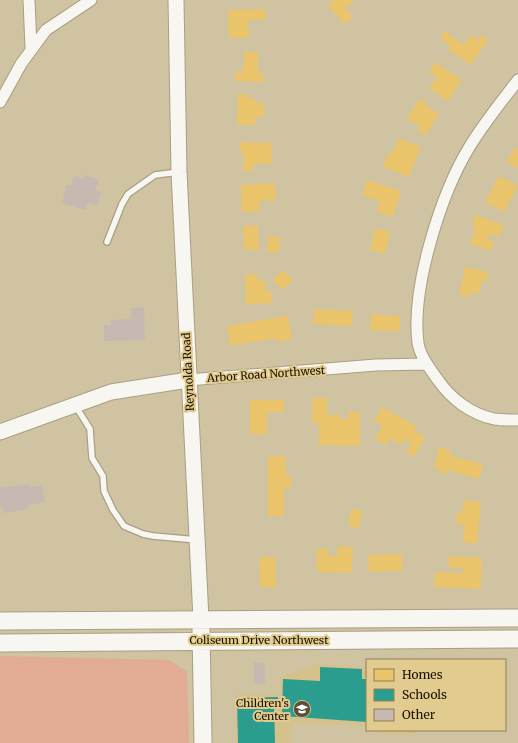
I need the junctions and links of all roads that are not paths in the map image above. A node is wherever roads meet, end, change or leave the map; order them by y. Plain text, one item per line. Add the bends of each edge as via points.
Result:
1 (29, 0) edge
2 (91, 0) edge
3 (176, 0) edge
4 (31, 48) junction
5 (518, 80) edge
6 (0, 102) edge
7 (179, 172) junction
8 (107, 242) dead end
9 (427, 364) junction
10 (188, 380) junction
11 (75, 405) junction
12 (518, 420) edge
13 (0, 432) edge
14 (197, 540) junction
15 (518, 618) edge
16 (201, 619) junction
17 (0, 621) edge
18 (518, 639) edge
19 (201, 641) junction
20 (0, 643) edge
21 (204, 743) edge

1 - 4 street
2 - 4 street via 46,30
3 - 7 main road, Reynolda Road
4 - 6 street
5 - 9 street via 470,146 458,167 433,230 418,320 418,344
7 - 8 lane via 155,175 128,194
7 - 10 main road, Reynolda Road
9 - 10 street, Arbor Road Northwest via 376,365
9 - 12 street via 448,394 468,409 494,419
10 - 11 main road, Arbor Road Northwest via 111,392
10 - 14 main road, Reynolda Road
11 - 13 main road, Arbor Road Northwest
11 - 14 lane via 90,429 92,458 103,476 104,491 124,526 143,534
14 - 16 main road, Reynolda Road
15 - 16 main road, Coliseum Drive Northwest
16 - 17 main road, Coliseum Drive Northwest
16 - 19 main road, Reynolda Road
18 - 19 main road, Coliseum Drive Northwest
19 - 20 main road, Coliseum Drive Northwest
19 - 21 main road, Reynolda Road

